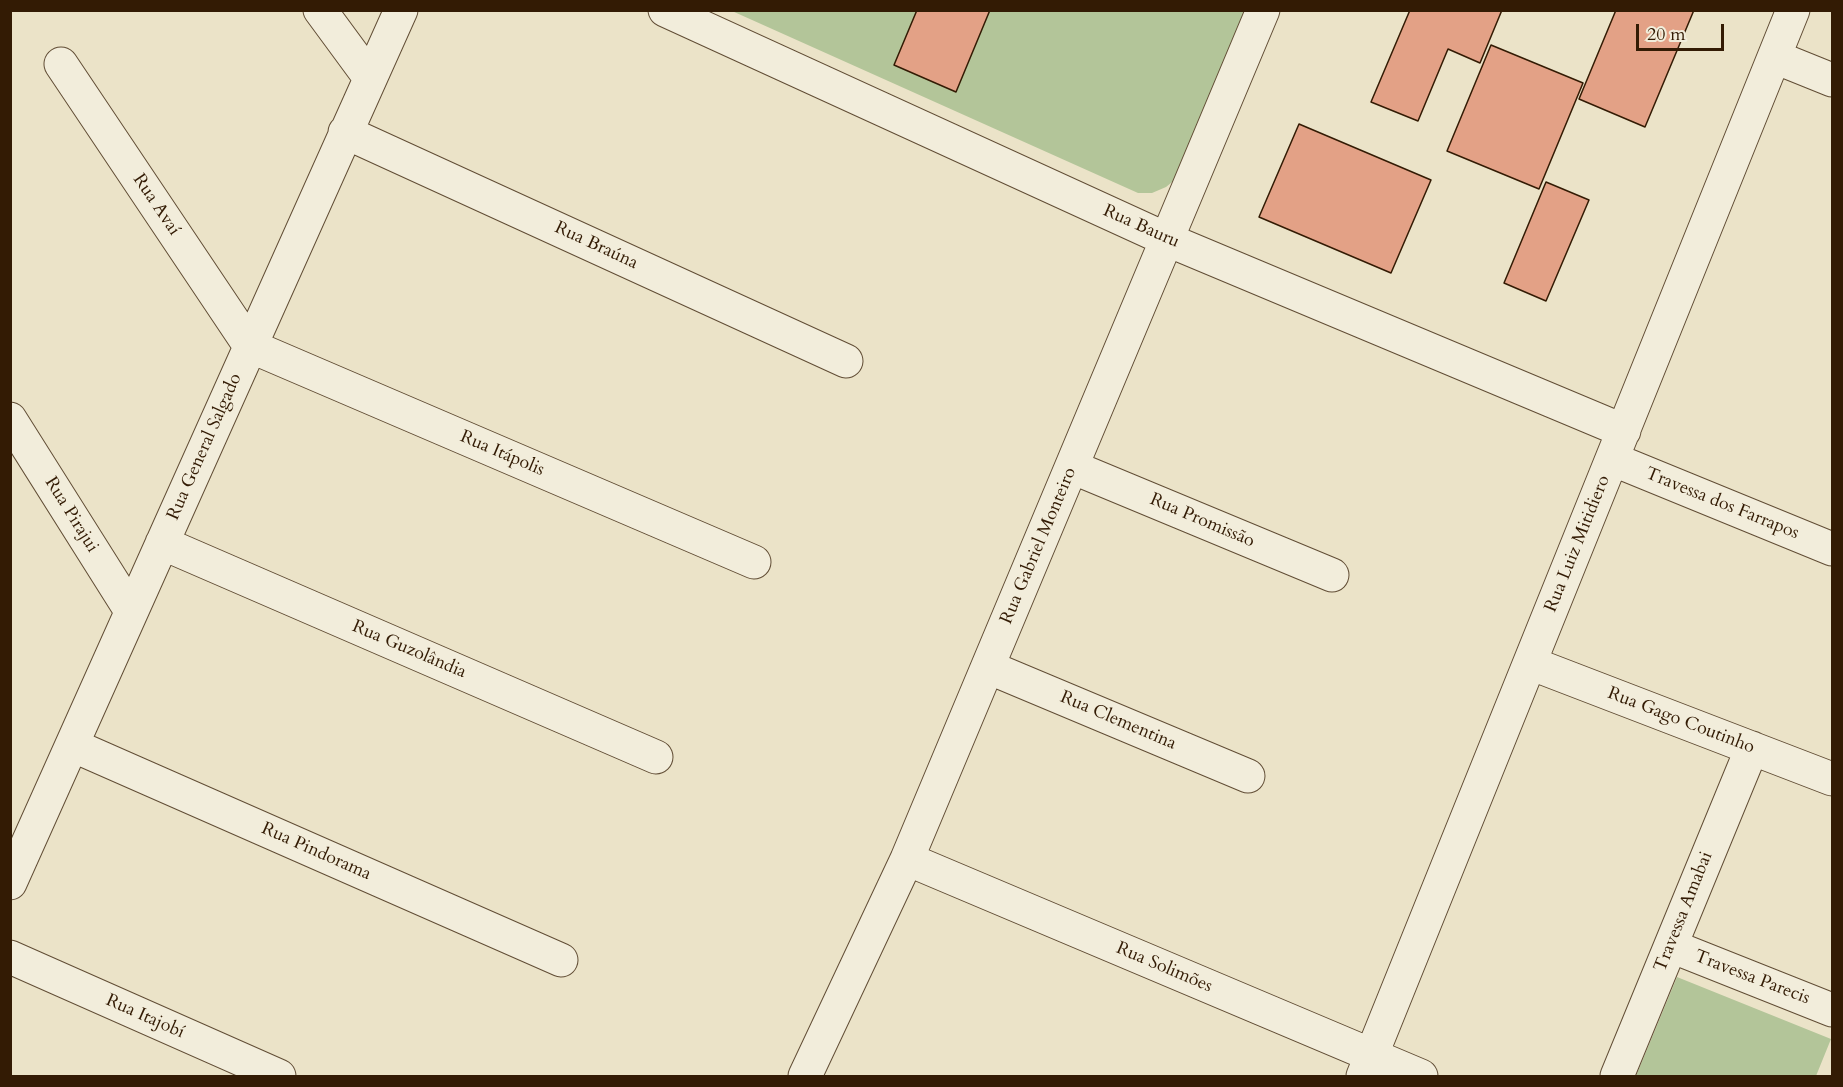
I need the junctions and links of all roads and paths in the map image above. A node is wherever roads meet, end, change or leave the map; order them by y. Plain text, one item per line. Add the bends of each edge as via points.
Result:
1 (320, 10) edge
2 (401, 10) edge
3 (665, 10) edge
4 (1263, 10) edge
5 (1793, 10) edge
6 (1774, 57) junction
7 (61, 64) dead end
8 (370, 78) junction
9 (1833, 80) edge
10 (345, 132) junction
11 (1168, 240) junction
12 (250, 346) junction
13 (846, 361) dead end
14 (10, 419) edge
15 (1618, 445) junction
16 (1072, 467) junction
17 (162, 543) junction
18 (1831, 543) edge
19 (754, 562) dead end
20 (1332, 575) dead end
21 (131, 611) junction
22 (1530, 663) junction
23 (988, 667) junction
24 (72, 745) junction
25 (1752, 748) junction
26 (656, 757) dead end
27 (1248, 776) dead end
28 (1833, 779) edge
29 (907, 859) junction
30 (12, 875) edge
31 (1671, 946) junction
32 (10, 957) edge
33 (561, 960) dead end
34 (1833, 1010) edge
35 (1367, 1066) edge
36 (812, 1074) edge
37 (279, 1077) edge
38 (1421, 1077) edge
39 (1617, 1077) edge

1 - 8 street
2 - 8 street, Rua General Salgado
3 - 11 street, Rua Bauru
4 - 11 street, Rua Gabriel Monteiro
5 - 6 street, Rua Luiz Mitidiero
6 - 9 street
6 - 15 street, Rua Luiz Mitidiero
7 - 12 street, Rua Avaí
8 - 10 street, Rua General Salgado
10 - 12 street, Rua General Salgado
10 - 13 street, Rua Braúna
11 - 15 street, Rua Bauru
11 - 16 street, Rua Gabriel Monteiro
12 - 17 street, Rua General Salgado
12 - 19 street, Rua Itápolis
14 - 21 street, Rua Pirajui
15 - 18 street, Travessa dos Farrapos
15 - 22 street, Rua Luiz Mitidiero
16 - 20 street, Rua Promissão
16 - 23 street, Rua Gabriel Monteiro
17 - 21 street, Rua General Salgado
17 - 26 street, Rua Guzolândia
21 - 24 street, Rua General Salgado
22 - 25 street, Rua Gago Coutinho
22 - 35 street, Rua Luiz Mitidiero
23 - 27 street, Rua Clementina
23 - 29 street, Rua Gabriel Monteiro
24 - 30 street, Rua General Salgado
24 - 33 street, Rua Pindorama
25 - 28 street, Rua Gago Coutinho
25 - 31 street, Travessa Amabai
29 - 35 street, Rua Solimões
29 - 36 street, Rua Gabriel Monteiro
31 - 34 street, Travessa Parecis
31 - 39 street, Travessa Amabai
32 - 37 street, Rua Itajobí
35 - 38 street, Rua Solimões

